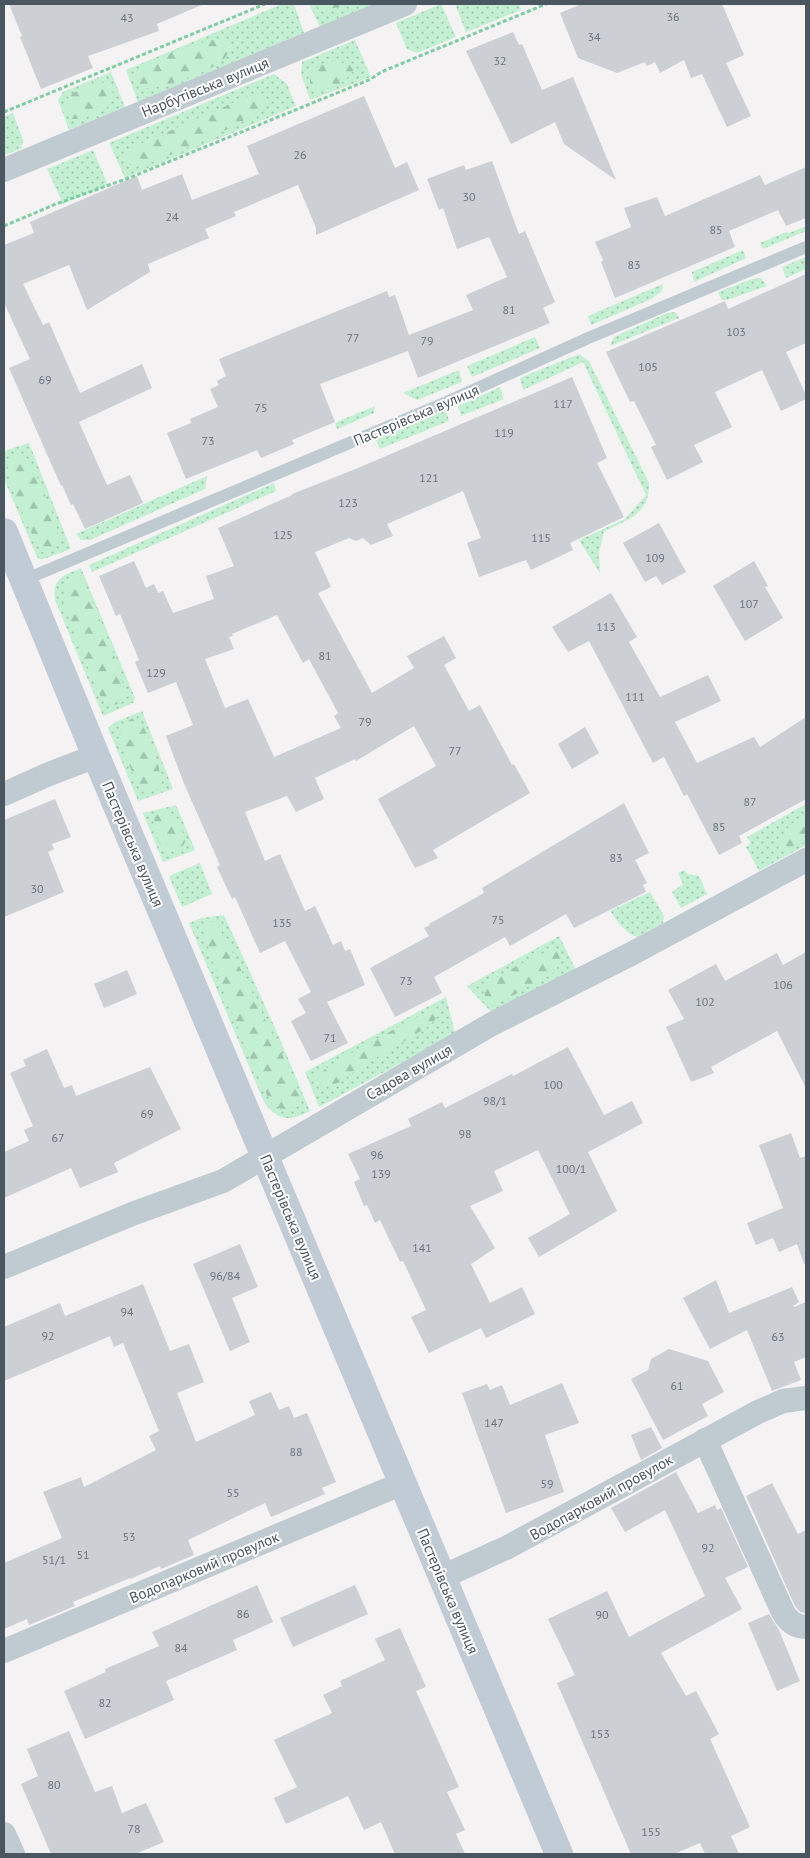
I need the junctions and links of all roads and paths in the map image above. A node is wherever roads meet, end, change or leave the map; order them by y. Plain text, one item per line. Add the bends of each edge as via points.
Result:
1 (265, 4) edge
2 (405, 4) edge
3 (546, 4) edge
4 (4, 112) edge
5 (4, 170) edge
6 (4, 226) edge
7 (806, 247) edge
8 (4, 532) edge
9 (24, 580) junction
10 (96, 756) junction
11 (4, 794) edge
12 (806, 860) edge
13 (266, 1155) junction
14 (4, 1267) edge
15 (806, 1398) edge
16 (705, 1440) junction
17 (403, 1483) junction
18 (442, 1577) junction
19 (806, 1627) edge
20 (4, 1651) edge
21 (4, 1834) edge
22 (12, 1854) edge
23 (559, 1854) edge

1 - 4 path
2 - 5 street, Нарбутівська вулиця
3 - 6 path via 371,79
7 - 9 lane, Пастерівська вулиця
8 - 9 main road, Пастерівська вулиця
9 - 10 main road, Пастерівська вулиця
10 - 11 street
10 - 13 main road, Пастерівська вулиця
12 - 13 street, Садова вулиця via 492,1024
13 - 14 street, Садова вулиця via 223,1181 132,1214
13 - 17 main road, Пастерівська вулиця
15 - 16 street, Водопарковий провулок via 790,1399 771,1406
16 - 18 street, Водопарковий провулок via 513,1544
16 - 19 street via 783,1612 794,1624
17 - 18 main road, Пастерівська вулиця
17 - 20 street, Водопарковий провулок
18 - 23 main road, Пастерівська вулиця
21 - 22 street

